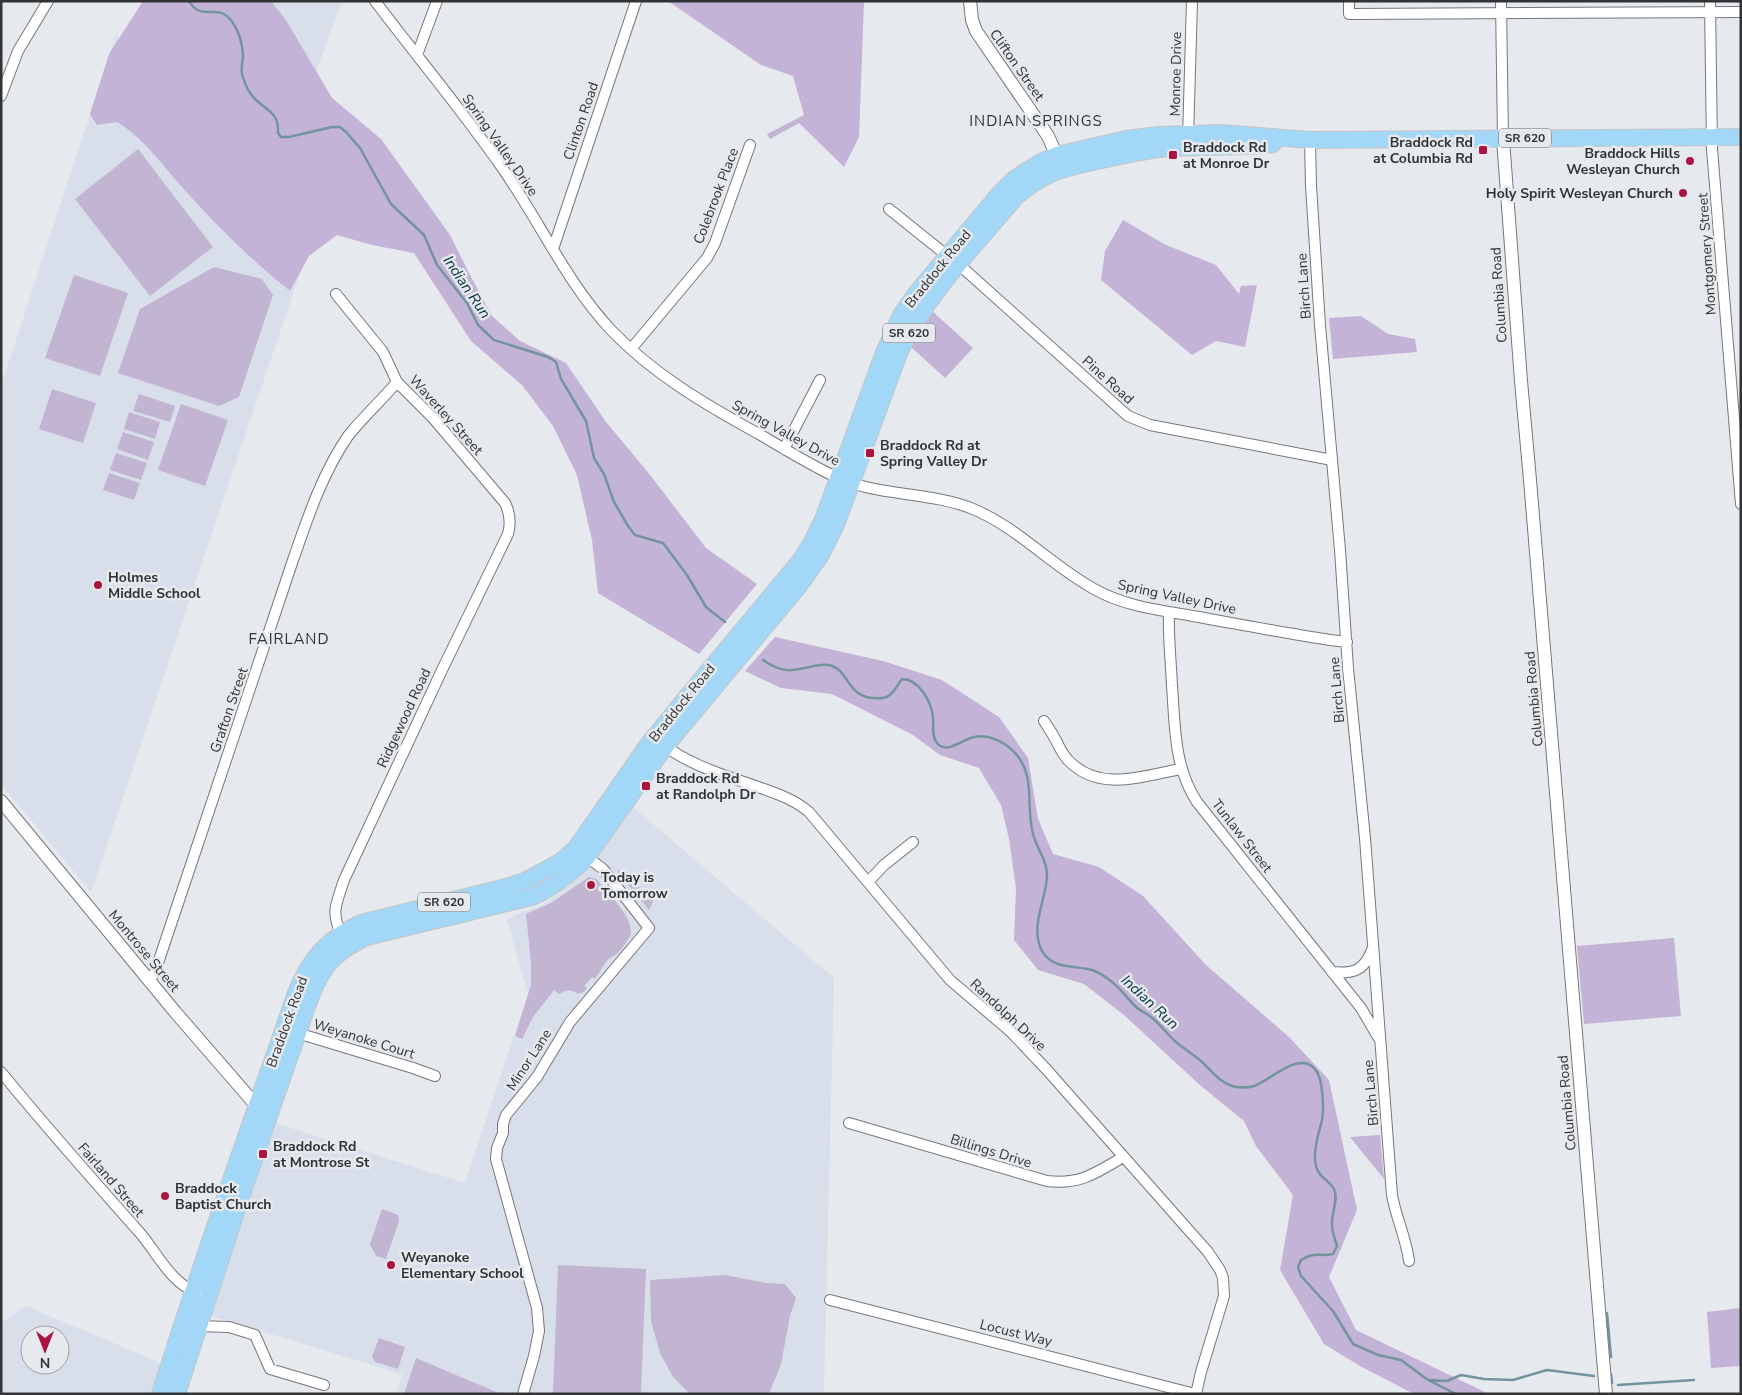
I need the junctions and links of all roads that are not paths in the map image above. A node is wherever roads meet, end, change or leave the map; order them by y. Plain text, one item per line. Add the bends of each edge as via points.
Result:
1 (48, 1) edge
2 (374, 1) edge
3 (437, 1) edge
4 (636, 1) edge
5 (970, 1) edge
6 (1192, 1) edge
7 (1349, 1) edge
8 (1501, 1) edge
9 (1710, 1) edge
10 (1710, 12) junction
11 (1741, 12) edge
12 (1501, 13) junction
13 (417, 55) junction
14 (1, 96) edge
15 (1712, 137) junction
16 (1741, 137) edge
17 (1503, 139) junction
18 (1188, 140) junction
19 (1310, 140) junction
20 (750, 145) dead end
21 (1060, 162) junction
22 (889, 209) dead end
23 (553, 249) junction
24 (953, 260) junction
25 (336, 294) dead end
26 (631, 349) junction
27 (820, 380) dead end
28 (397, 382) junction
29 (784, 449) junction
30 (1332, 460) junction
31 (845, 481) junction
32 (505, 503) joint
33 (1741, 504) edge
34 (1169, 612) junction
35 (1347, 642) junction
36 (1044, 721) dead end
37 (660, 742) junction
38 (1181, 769) junction
39 (1, 801) edge
40 (913, 842) dead end
41 (581, 852) junction
42 (868, 882) junction
43 (343, 940) junction
44 (1373, 947) junction
45 (1332, 972) junction
46 (149, 981) junction
47 (291, 1031) junction
48 (1381, 1042) junction
49 (1, 1072) edge
50 (435, 1076) dead end
51 (256, 1106) junction
52 (268, 1118) junction
53 (849, 1123) dead end
54 (1123, 1157) junction
55 (1409, 1261) dead end
56 (200, 1294) junction
57 (830, 1300) dead end
58 (198, 1326) junction
59 (324, 1385) dead end
60 (160, 1394) edge
61 (177, 1394) edge
62 (523, 1394) edge
63 (1196, 1394) edge
64 (1606, 1394) edge

1 - 14 street via 18,51
2 - 13 street, Spring Valley Drive
3 - 13 street
4 - 23 street, Clinton Road
5 - 21 street, Clifton Street via 972,20 979,37 1048,136
6 - 18 street, Monroe Drive
7 - 12 street via 1348,14
8 - 12 street, Columbia Road
9 - 10 street, Montgomery Street
10 - 11 street
10 - 12 street
10 - 15 street, Montgomery Street
12 - 17 street, Columbia Road
13 - 23 street, Spring Valley Drive via 504,170
15 - 16 main road, Braddock Road / SR 620
15 - 17 main road, Braddock Road / SR 620
15 - 33 street, Montgomery Street
17 - 19 main road, Braddock Road / SR 620
17 - 64 street, Columbia Road via 1520,381
18 - 19 main road, Braddock Road / SR 620 via 1260,145
18 - 21 main road, Braddock Road / SR 620 via 1146,151
19 - 30 street, Birch Lane via 1315,252
20 - 26 street, Colebrook Place via 707,258
21 - 24 main road, Braddock Road / SR 620 via 1027,187
22 - 24 street, Pine Road
23 - 26 street, Spring Valley Drive via 598,316
24 - 30 street, Pine Road via 1128,416 1150,426
24 - 31 main road, Braddock Road / SR 620 via 914,296 891,334
25 - 28 street, Waverley Street via 383,352
26 - 29 street, Spring Valley Drive via 676,386
27 - 29 street
28 - 32 street, Waverley Street via 433,418
28 - 46 street, Grafton Street via 350,434 317,494 155,972
29 - 31 street, Spring Valley Drive
30 - 35 street, Birch Lane
31 - 34 street, Spring Valley Drive via 973,509 1094,590 1124,602
31 - 37 main road, Braddock Road / SR 620 via 800,560
32 - 43 street, Ridgewood Road via 510,516 508,534 344,880 334,909
34 - 35 street, Spring Valley Drive
34 - 38 street, Tunlaw Street via 1175,730
35 - 44 street, Birch Lane
36 - 38 street via 1068,760 1091,777 1117,780
37 - 41 main road, Braddock Road / SR 620
37 - 42 street, Randolph Drive via 681,758 803,806
38 - 45 street, Tunlaw Street via 1198,802
39 - 46 street, Montrose Street
40 - 42 street
41 - 43 main road, Braddock Road / SR 620 via 525,881 361,923
41 - 62 street, Minor Lane via 602,870 649,928 570,1022 541,1071 506,1115 503,1124 496,1159 537,1308 537,1339
42 - 54 street, Randolph Drive via 950,980 1011,1032
43 - 47 main road, Braddock Road / SR 620
44 - 45 street via 1369,958 1358,969
44 - 48 street, Birch Lane
45 - 48 street, Tunlaw Street via 1361,1008
46 - 51 street, Montrose Street
47 - 50 street, Weyanoke Court
47 - 51 main road, Braddock Road / SR 620
47 - 52 main road, Braddock Road / SR 620
48 - 55 street, Birch Lane via 1392,1195
49 - 56 street, Fairland Street via 179,1283
51 - 52 street, Montrose Street
51 - 56 main road, Braddock Road / SR 620
52 - 56 main road, Braddock Road / SR 620
53 - 54 street, Billings Drive via 1062,1183 1087,1178
54 - 63 street, Randolph Drive via 1208,1252 1223,1278 1222,1307
56 - 58 main road, Braddock Road / SR 620
56 - 60 main road, Braddock Road / SR 620
57 - 63 street, Locust Way
58 - 59 street via 229,1328 255,1335 270,1369
58 - 61 main road, Braddock Road / SR 620

